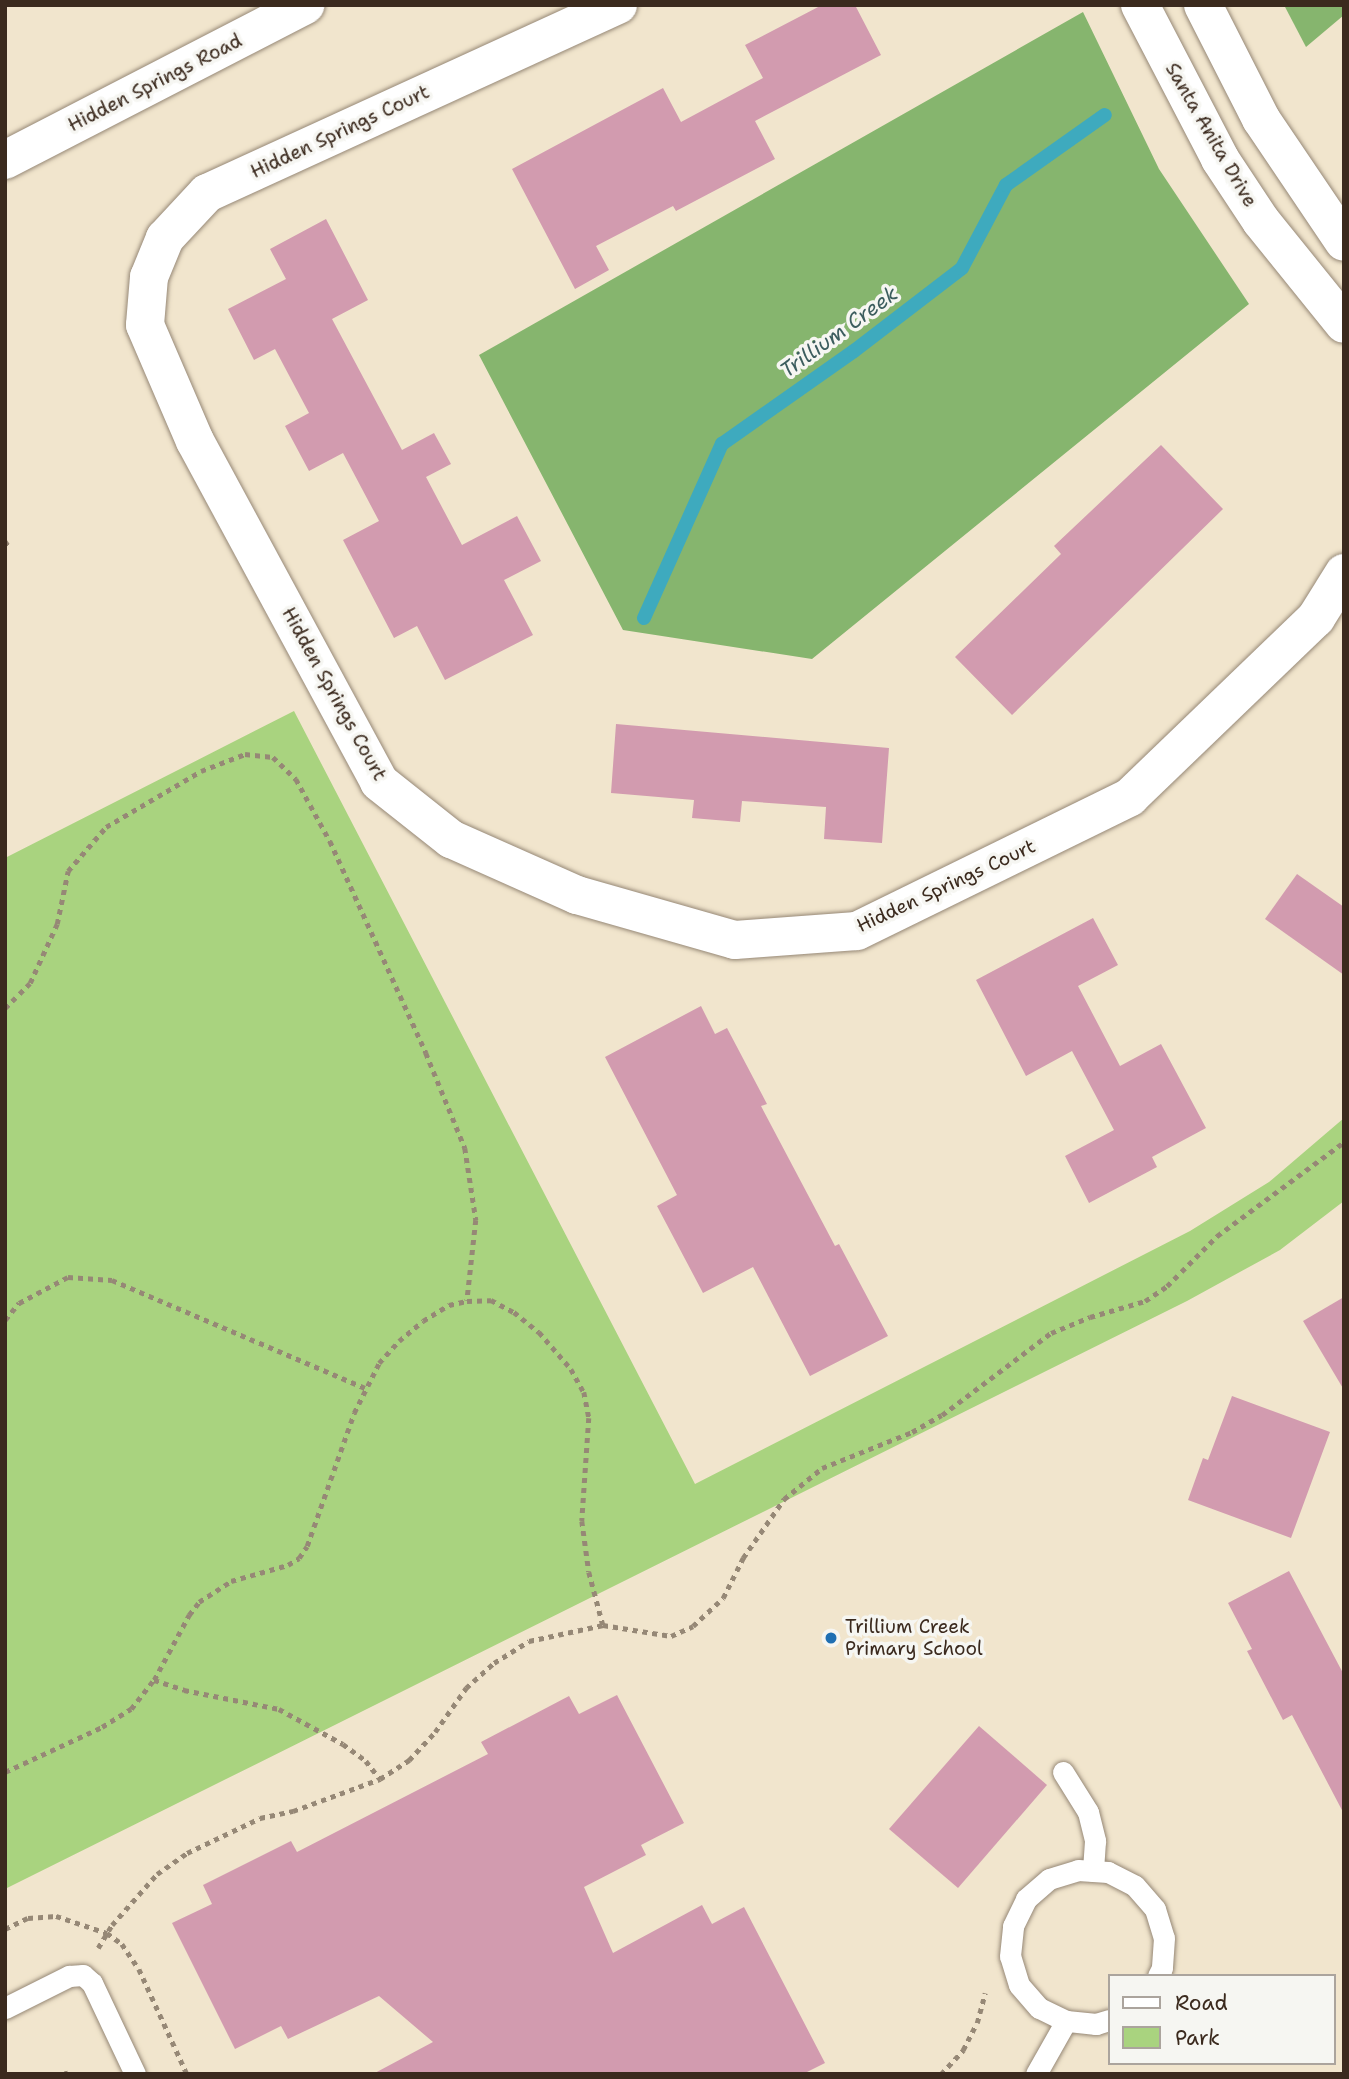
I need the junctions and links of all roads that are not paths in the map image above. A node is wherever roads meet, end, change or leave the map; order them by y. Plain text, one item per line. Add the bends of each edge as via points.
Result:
1 (305, 5) edge
2 (618, 5) edge
3 (1140, 5) edge
4 (1203, 5) edge
5 (5, 160) edge
6 (1344, 242) edge
7 (1344, 324) edge
8 (1344, 573) edge
9 (1063, 1772) dead end
10 (1093, 1871) junction
11 (1159, 1974) edge
12 (5, 2008) edge
13 (1108, 2020) edge
14 (1066, 2021) junction
15 (135, 2074) edge
16 (1036, 2074) edge

1 - 5 street, Hidden Springs Road
2 - 8 street, Hidden Springs Court via 207,193 164,238 149,277 145,325 202,453 379,782 451,839 577,895 735,940 857,931 1130,797 1316,618
3 - 7 street, Santa Anita Drive via 1220,159 1261,221
4 - 6 street via 1261,119
9 - 10 lane via 1088,1812 1095,1841
10 - 11 lane via 1108,1872 1135,1886 1155,1909 1164,1938
10 - 14 lane via 1078,1870 1049,1879 1026,1899 1013,1926 1010,1956 1019,1985 1039,2008
12 - 15 lane via 69,1976 83,1975 93,1983
13 - 14 lane
14 - 16 lane

